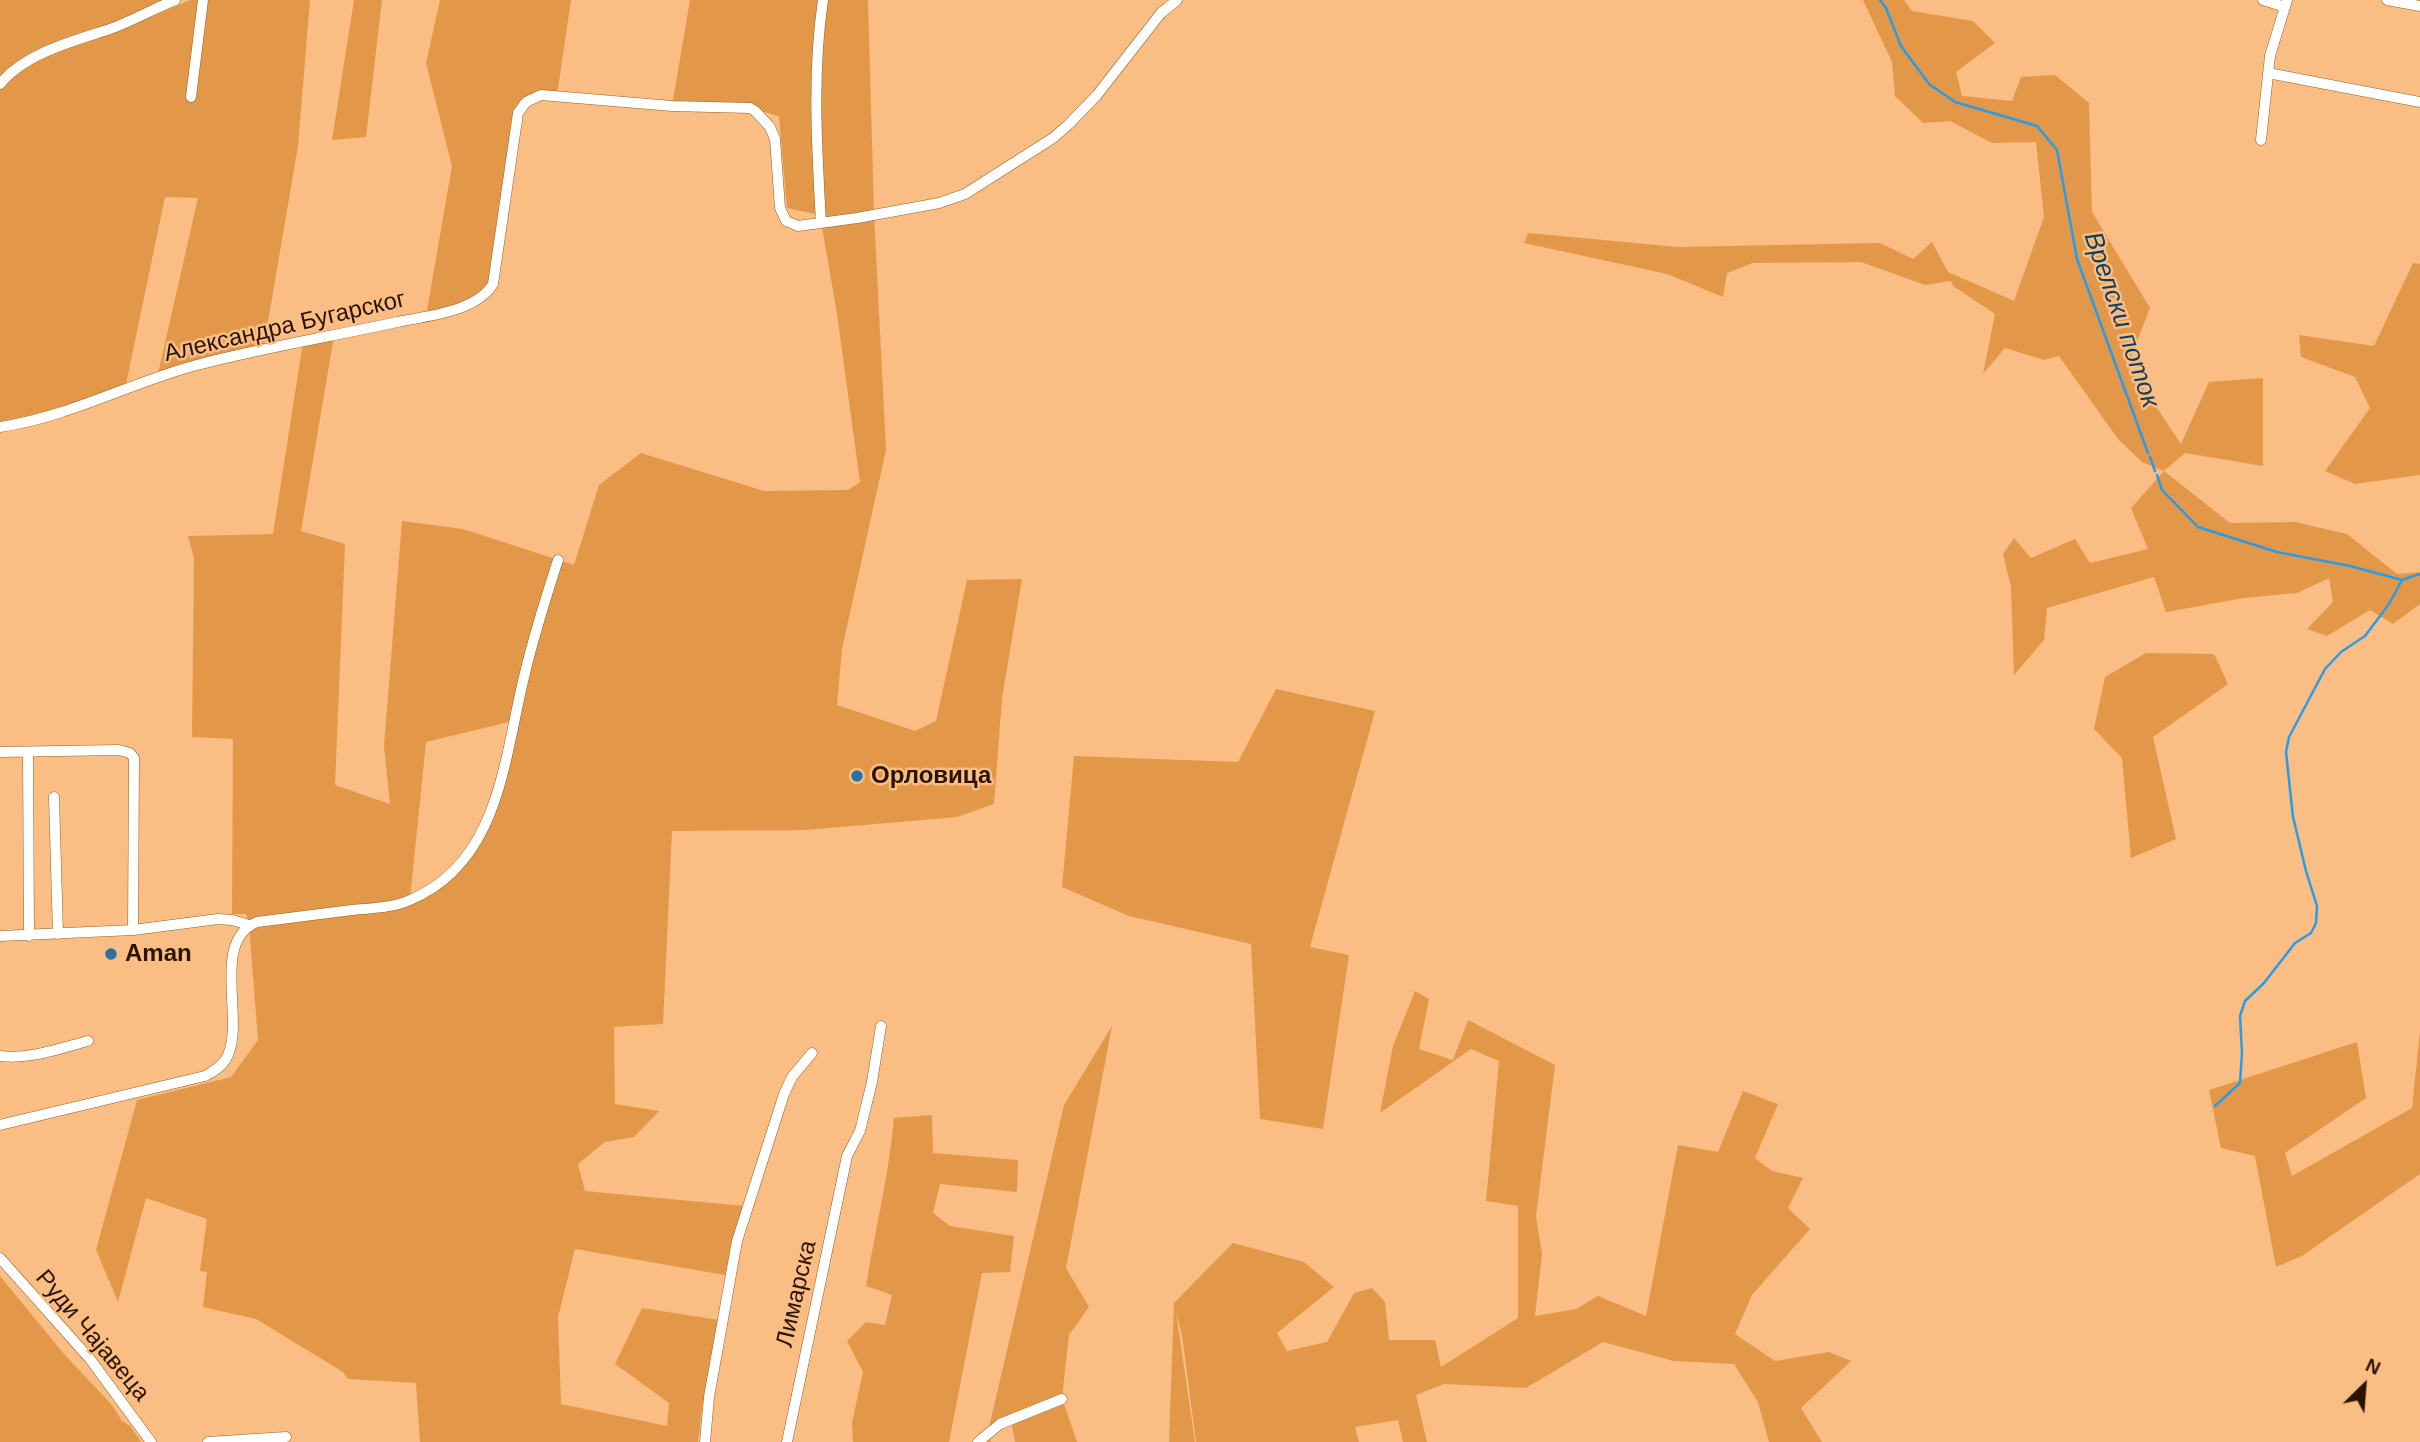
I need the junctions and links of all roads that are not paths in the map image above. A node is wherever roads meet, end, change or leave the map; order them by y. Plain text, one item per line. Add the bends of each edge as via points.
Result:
1 (175, 0) edge
2 (203, 0) edge
3 (823, 0) edge
4 (1177, 0) edge
5 (2263, 0) edge
6 (2387, 0) edge
7 (2286, 4) edge
8 (2420, 6) edge
9 (2268, 73) junction
10 (0, 84) edge
11 (191, 97) dead end
12 (2420, 102) edge
13 (2261, 140) dead end
14 (821, 223) junction
15 (0, 427) edge
16 (558, 560) dead end
17 (0, 752) edge
18 (28, 752) junction
19 (54, 797) dead end
20 (249, 925) junction
21 (133, 930) junction
22 (58, 934) junction
23 (0, 936) edge
24 (29, 936) junction
25 (881, 1026) dead end
26 (88, 1041) dead end
27 (812, 1053) dead end
28 (0, 1056) edge
29 (0, 1125) edge
30 (0, 1258) edge
31 (1062, 1399) dead end
32 (286, 1437) dead end
33 (151, 1442) edge
34 (208, 1442) edge
35 (705, 1442) edge
36 (787, 1442) edge
37 (978, 1442) edge

1 - 10 street via 52,50 16,68
2 - 11 street
3 - 14 street via 816,67
4 - 14 street via 1161,13 1068,125 965,194 939,203
5 - 7 street
6 - 8 street
7 - 9 street
9 - 12 street
9 - 13 street
14 - 15 street, Александра Бугарског via 798,226 782,216 775,139 770,127 750,108 541,94 518,113 493,284 469,305 191,367 74,409
16 - 20 street via 495,800 460,866 431,890 394,905
17 - 18 street
18 - 21 street via 119,750 134,758
18 - 24 street
19 - 22 street
20 - 21 street via 218,919
20 - 29 street via 231,964 231,1047 224,1062 205,1076
21 - 22 street
22 - 24 street
23 - 24 street
25 - 36 street, Лимарска via 860,1131 847,1156
26 - 28 street via 27,1056
27 - 35 street via 784,1094 737,1241
30 - 33 street, Руди Чајавеца via 90,1359
31 - 37 street via 1000,1424
32 - 34 street

